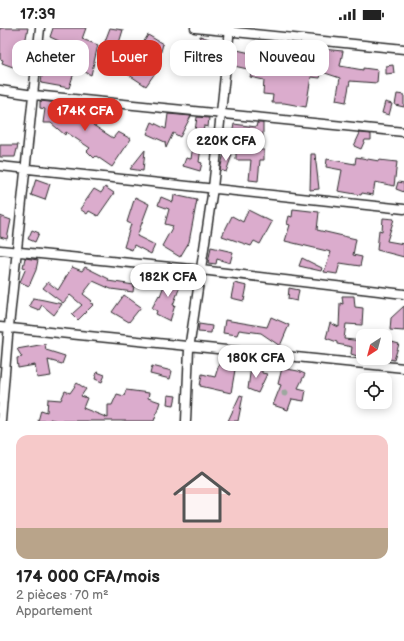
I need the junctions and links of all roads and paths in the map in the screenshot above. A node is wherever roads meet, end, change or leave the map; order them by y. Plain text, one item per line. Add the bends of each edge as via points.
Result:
1 (40, 28) edge
2 (195, 28) edge
3 (229, 30) edge
4 (404, 49) edge
5 (0, 90) edge
6 (34, 95) junction
7 (221, 112) junction
8 (404, 132) edge
9 (0, 166) edge
10 (26, 168) junction
11 (213, 188) junction
12 (404, 208) edge
13 (0, 250) edge
14 (18, 252) junction
15 (201, 270) junction
16 (404, 294) edge
17 (0, 327) edge
18 (9, 328) junction
19 (189, 346) junction
20 (404, 368) edge
21 (1, 421) edge
22 (186, 421) edge

1 - 6 street
2 - 3 street
3 - 4 street
3 - 7 street
5 - 6 street
6 - 7 street
6 - 10 street
7 - 8 street
7 - 11 street
9 - 10 street
10 - 11 street
10 - 14 street
11 - 12 street
11 - 15 street
13 - 14 street
14 - 15 street
14 - 18 street
15 - 16 street
15 - 19 street
17 - 18 street
18 - 19 street
18 - 21 street
19 - 20 street
19 - 22 street

